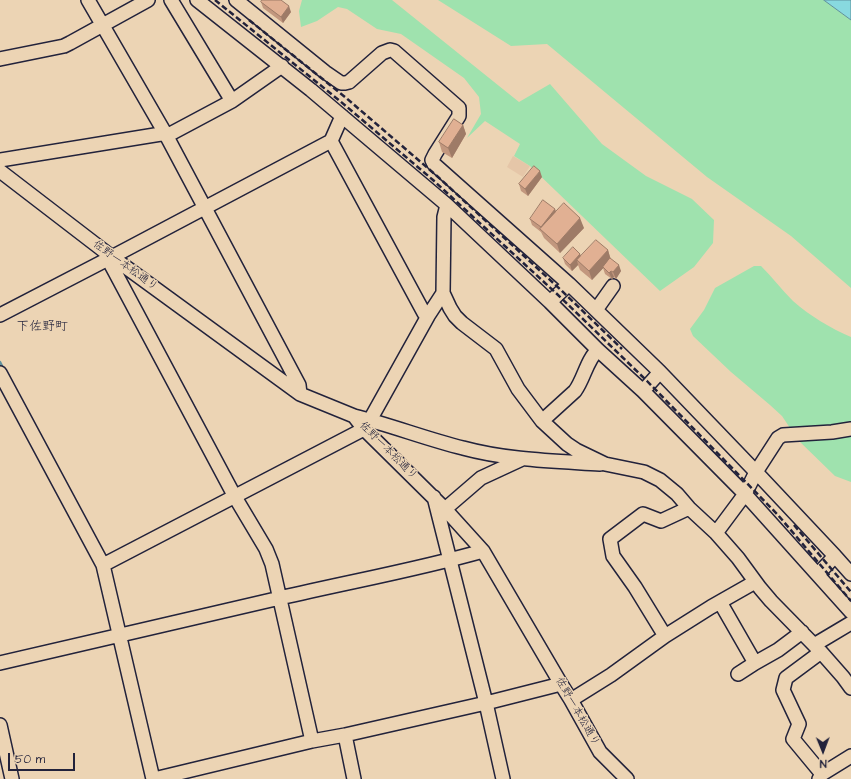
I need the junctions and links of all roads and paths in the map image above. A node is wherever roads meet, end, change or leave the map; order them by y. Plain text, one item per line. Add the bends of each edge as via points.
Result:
1 (88, 0) edge
2 (148, 0) edge
3 (171, 0) edge
4 (197, 0) edge
5 (236, 0) edge
6 (103, 25) junction
7 (0, 59) edge
8 (282, 66) junction
9 (325, 72) junction
10 (311, 90) junction
11 (232, 101) junction
12 (342, 116) junction
13 (166, 134) junction
14 (331, 141) junction
15 (0, 160) edge
16 (0, 172) edge
17 (447, 205) junction
18 (206, 208) junction
19 (110, 258) junction
20 (569, 284) junction
21 (613, 286) dead end
22 (443, 292) junction
23 (550, 302) junction
24 (596, 310) junction
25 (0, 315) edge
26 (428, 316) junction
27 (598, 350) junction
28 (660, 372) junction
29 (0, 373) edge
30 (643, 391) junction
31 (300, 394) junction
32 (542, 421) junction
33 (367, 424) junction
34 (851, 429) edge
35 (522, 459) junction
36 (605, 464) junction
37 (756, 472) junction
38 (745, 494) junction
39 (235, 497) junction
40 (434, 497) junction
41 (445, 508) junction
42 (690, 508) junction
43 (716, 533) junction
44 (483, 551) junction
45 (835, 556) junction
46 (450, 560) junction
47 (103, 565) junction
48 (818, 574) junction
49 (851, 574) edge
50 (755, 582) junction
51 (280, 598) junction
52 (720, 602) junction
53 (851, 612) edge
54 (851, 623) edge
55 (802, 632) junction
56 (119, 636) junction
57 (665, 636) junction
58 (817, 648) junction
59 (0, 663) edge
60 (755, 663) junction
61 (738, 674) dead end
62 (561, 684) junction
63 (851, 688) edge
64 (571, 700) junction
65 (486, 703) junction
66 (0, 725) edge
67 (345, 735) junction
68 (312, 741) junction
69 (851, 756) edge
70 (820, 776) edge
71 (12, 779) edge
72 (153, 779) edge
73 (354, 779) edge
74 (503, 779) edge
75 (627, 779) edge

1 - 6 street
2 - 6 street
3 - 11 street
4 - 8 street
5 - 9 street
6 - 7 street via 64,46
6 - 13 street
8 - 10 street
8 - 11 street
9 - 10 street
9 - 20 street via 341,83 349,82 382,53 390,50 459,108 459,116 432,160 434,164
10 - 12 street
11 - 13 street
12 - 14 street
12 - 17 street
13 - 15 street
13 - 18 street
14 - 18 street
14 - 26 street via 424,313
16 - 19 street, 佐野一本松通り
17 - 22 street via 444,217
17 - 23 street
18 - 19 street
18 - 31 street via 299,385
19 - 25 street
19 - 31 street, 佐野一本松通り
19 - 39 street
20 - 23 street
20 - 24 street
21 - 24 street
22 - 26 street
22 - 32 street via 455,316 496,349 518,389
23 - 27 street
24 - 28 street
26 - 33 street
27 - 30 street
27 - 32 street via 593,355 576,391
28 - 30 street
28 - 37 street
29 - 47 street
30 - 38 street
31 - 33 street, 佐野一本松通り
32 - 36 street via 571,447
33 - 35 street via 484,453
33 - 39 street
33 - 40 street, 佐野一本松通り
34 - 37 street via 784,435 778,438
35 - 36 street
35 - 41 street via 481,478
36 - 42 street via 644,472 660,480
37 - 38 street
37 - 45 street
38 - 43 street
38 - 48 street
39 - 47 street
39 - 51 street via 266,549
40 - 41 street, 佐野一本松通り
40 - 46 street
41 - 44 street, 佐野一本松通り
42 - 43 street
42 - 57 street via 661,521 643,514 610,539 612,556 635,587
43 - 50 street
44 - 46 street
44 - 62 street, 佐野一本松通り
45 - 48 street
45 - 49 street
46 - 51 street
46 - 65 street
47 - 56 street
48 - 53 street
50 - 52 street
50 - 55 street
51 - 56 street
51 - 68 street
52 - 57 street
52 - 60 street
54 - 58 street
55 - 58 street
55 - 60 street
56 - 59 street
56 - 72 street
57 - 64 street
58 - 63 street
58 - 70 street via 786,678 783,690 799,724 793,739
60 - 61 street
62 - 64 street, 佐野一本松通り
62 - 65 street
64 - 75 street, 佐野一本松通り via 600,752
65 - 67 street
65 - 74 street
66 - 71 street
67 - 68 street
67 - 73 street
68 - 72 street
69 - 70 street

